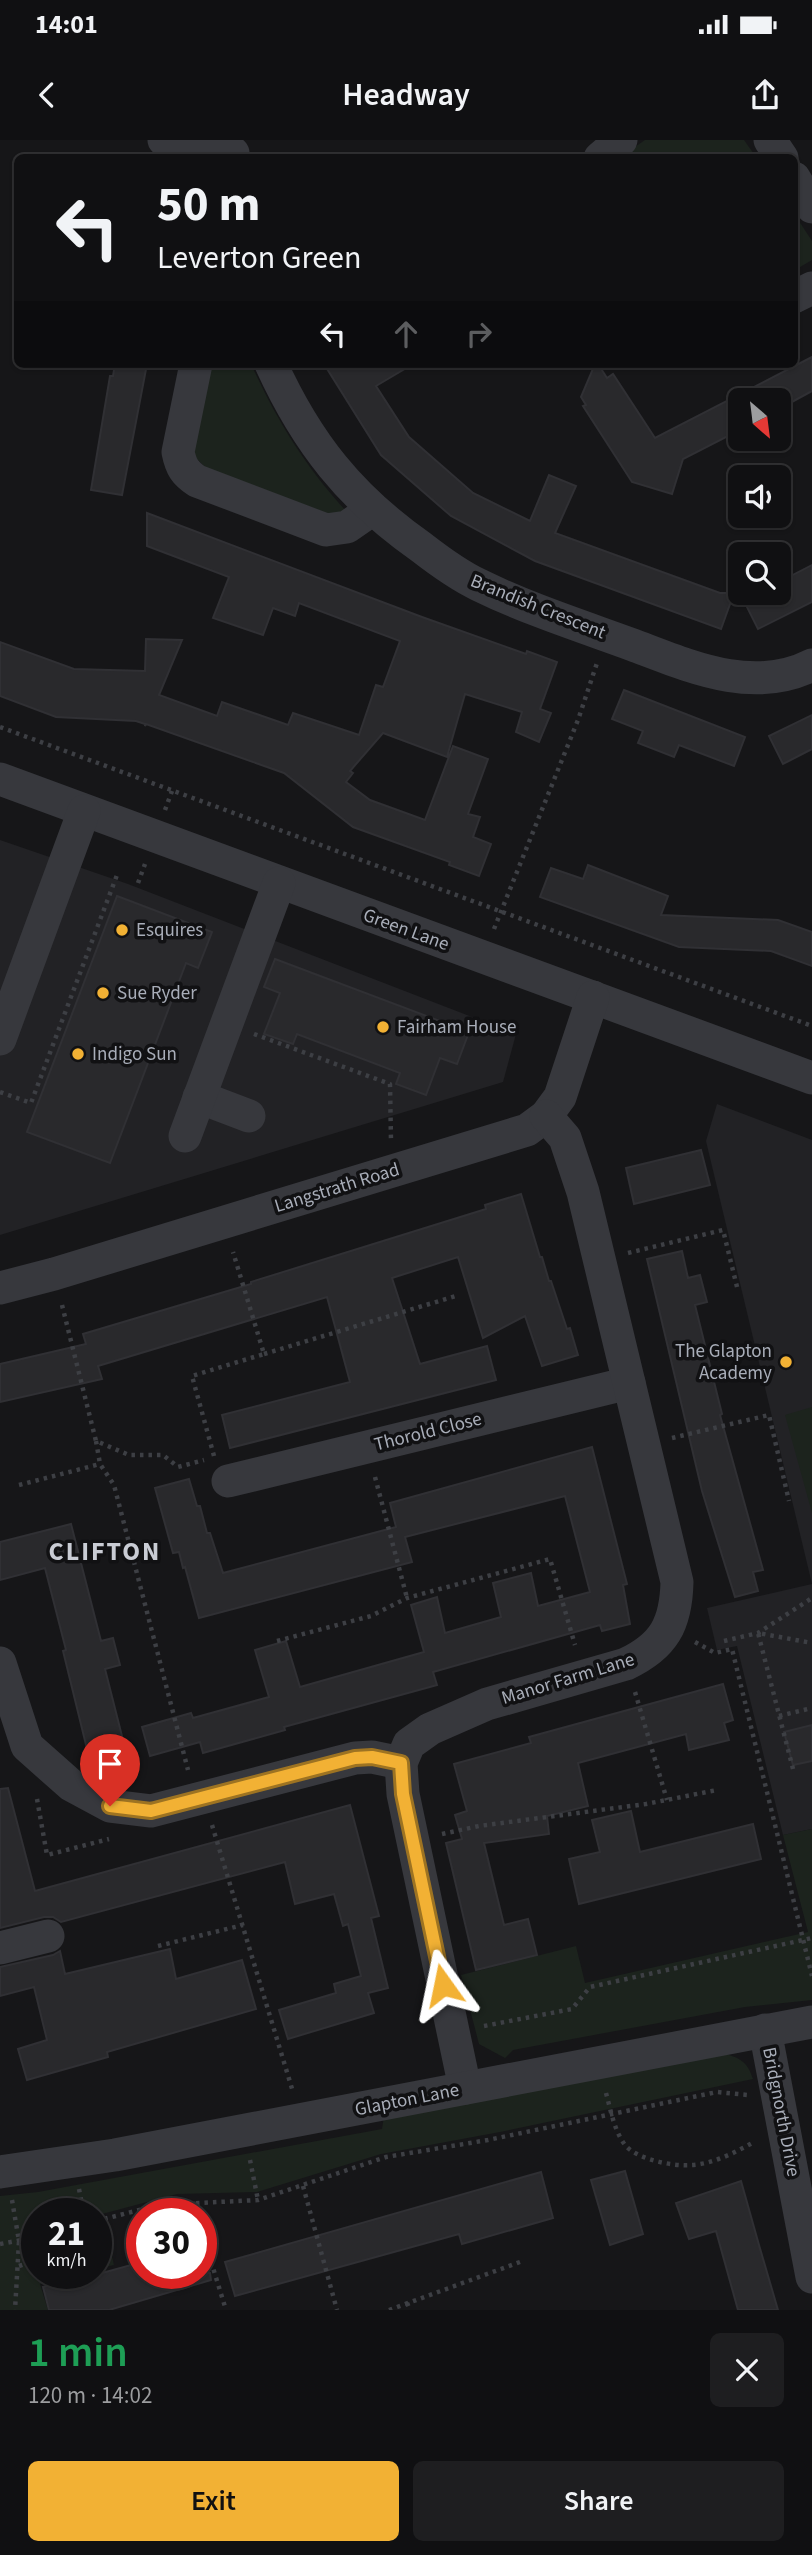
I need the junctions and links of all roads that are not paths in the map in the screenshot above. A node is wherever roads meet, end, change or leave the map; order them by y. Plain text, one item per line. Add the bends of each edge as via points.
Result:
1 (164, 140) edge
2 (621, 140) edge
3 (234, 150) edge
4 (605, 154) edge
5 (194, 368) edge
6 (273, 368) edge
7 (373, 509) junction
8 (812, 664) edge
9 (0, 779) edge
10 (84, 811) junction
11 (279, 883) junction
12 (593, 997) junction
13 (0, 1038) edge
14 (812, 1078) edge
15 (199, 1097) junction
16 (249, 1116) dead end
17 (546, 1116) junction
18 (185, 1136) dead end
19 (0, 1288) edge
20 (629, 1383) junction
21 (221, 1469) road end
22 (0, 1663) edge
23 (401, 1763) junction
24 (48, 1936) dead end
25 (0, 1948) edge
26 (812, 2022) edge
27 (765, 2030) junction
28 (466, 2088) junction
29 (4, 2171) edge
30 (812, 2277) edge

1 - 3 street
2 - 4 street
5 - 7 street via 178,452 187,474 326,530 347,527
6 - 7 street, Brandish Crescent via 323,456
7 - 8 street, Brandish Crescent via 407,538 477,584 705,672 739,678 771,676
9 - 10 street, Green Lane
10 - 11 street, Green Lane
10 - 13 street
11 - 12 street, Green Lane
11 - 15 street
12 - 14 street, Green Lane
12 - 17 street, Langstrath Road via 560,1097
15 - 16 street
15 - 18 street
17 - 19 street, Langstrath Road via 527,1130
17 - 20 street via 565,1138 583,1192
20 - 21 street, Thorold Close via 367,1447
20 - 23 street, Manor Farm Lane via 677,1582 669,1628 658,1643 626,1664 487,1704 430,1728 409,1744
22 - 23 street via 27,1746 71,1785 110,1806 151,1811 355,1758
23 - 28 street via 412,1841
24 - 25 street
26 - 27 street, Glapton Lane
27 - 28 street, Glapton Lane
27 - 30 street, Bridgnorth Drive
28 - 29 street, Glapton Lane

